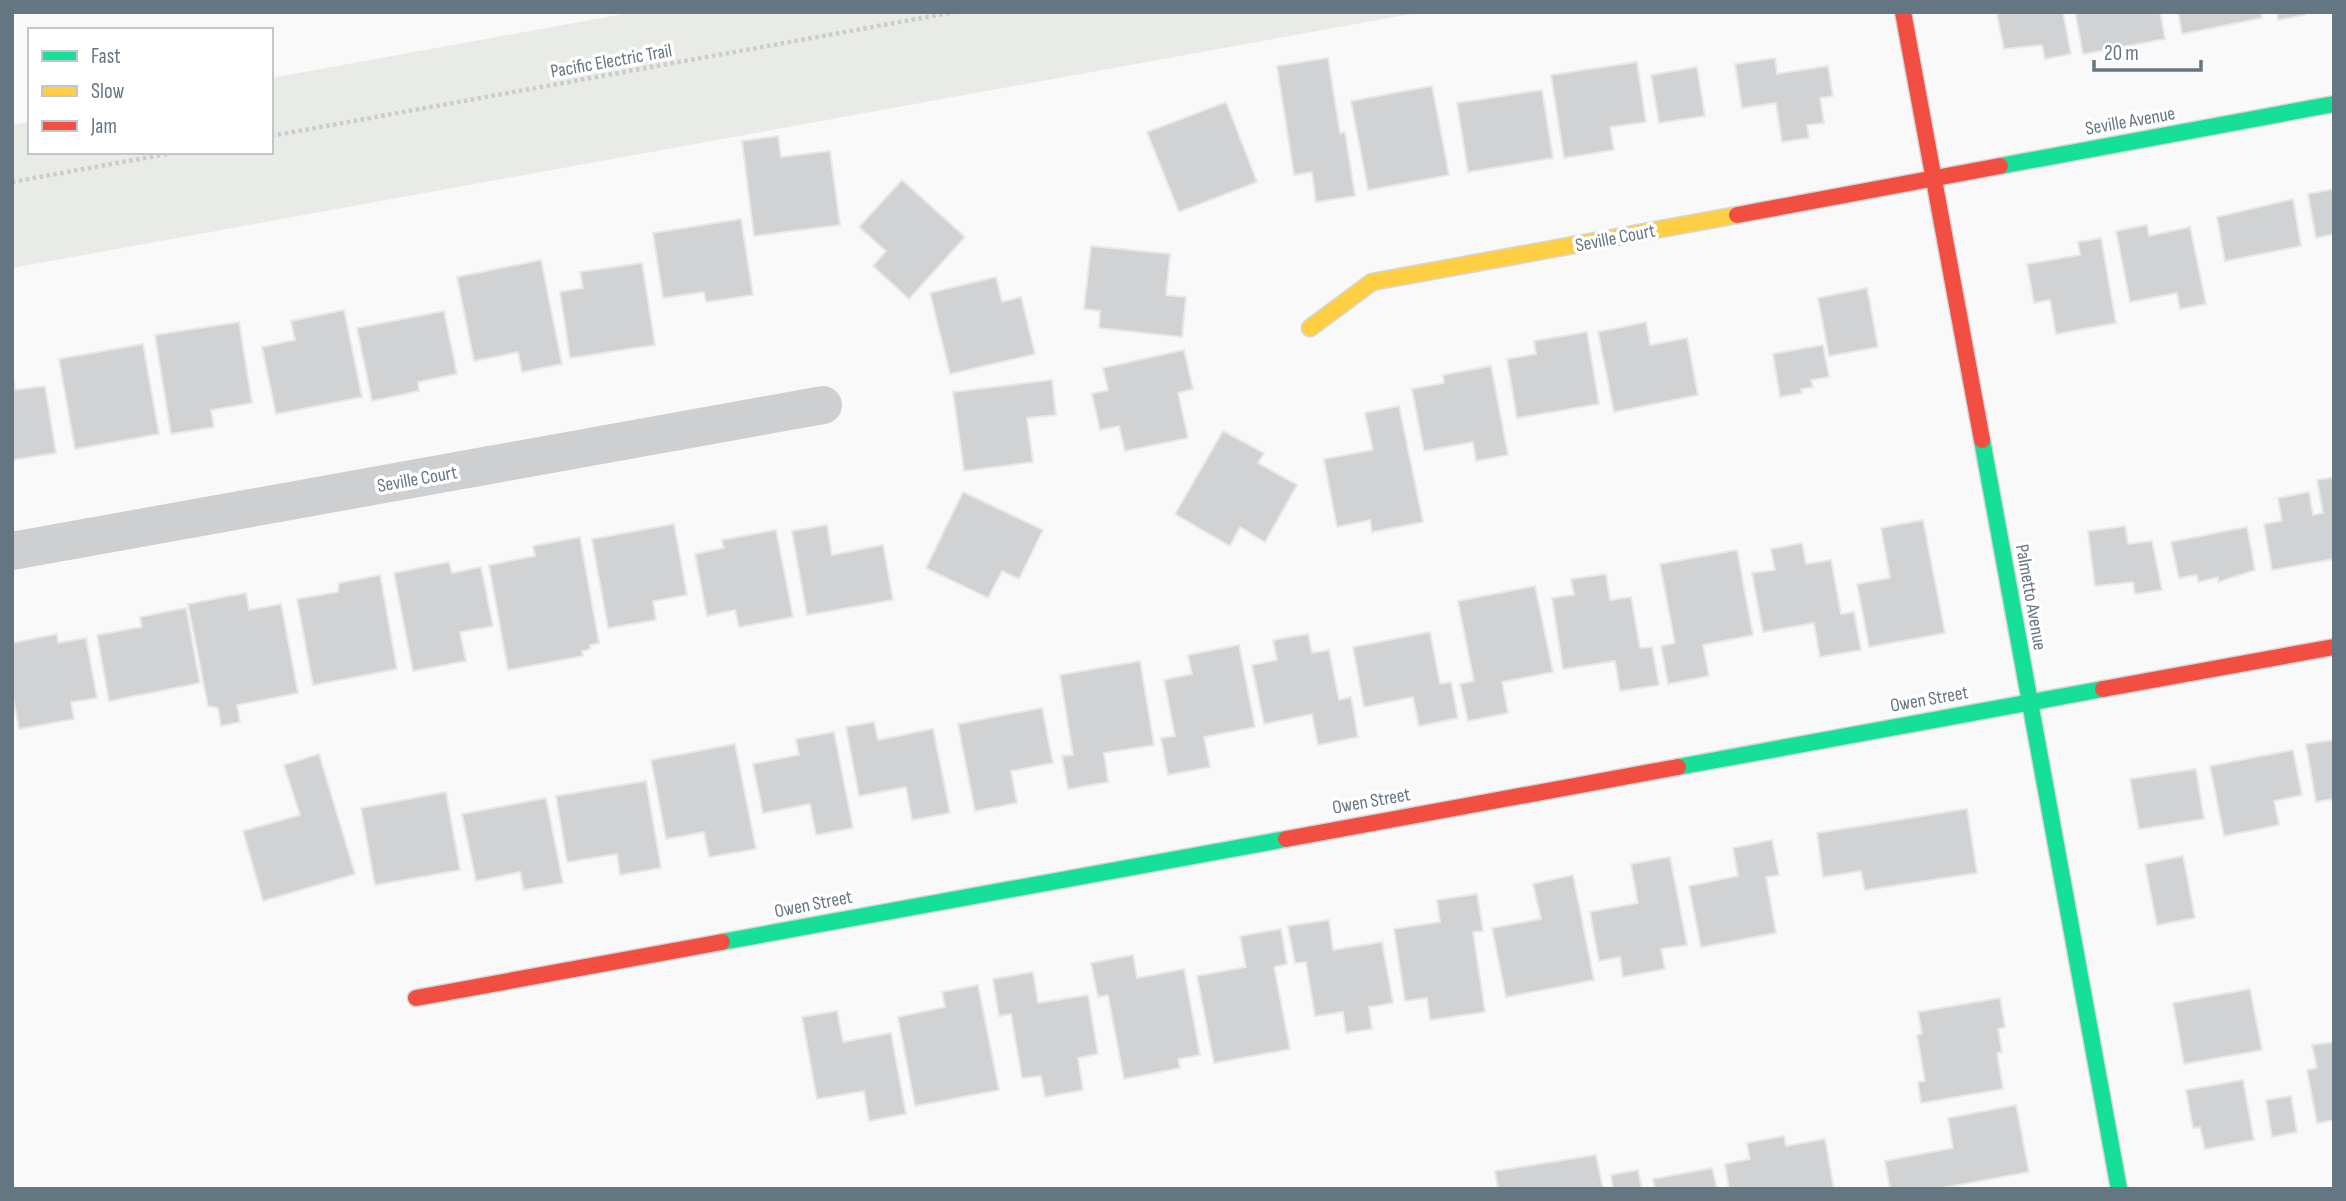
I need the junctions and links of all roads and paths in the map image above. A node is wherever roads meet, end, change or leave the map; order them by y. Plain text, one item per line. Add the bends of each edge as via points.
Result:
1 (955, 12) edge
2 (1903, 12) edge
3 (2334, 104) edge
4 (273, 135) edge
5 (167, 154) edge
6 (1933, 177) junction
7 (12, 182) edge
8 (1310, 328) dead end
9 (823, 405) dead end
10 (12, 551) edge
11 (2334, 647) edge
12 (2029, 702) junction
13 (416, 998) dead end
14 (2119, 1189) edge

1 - 4 path, Pacific Electric Trail
2 - 6 street, Palmetto Avenue
3 - 6 street, Seville Avenue
5 - 7 path
6 - 8 street, Seville Court via 1372,282
6 - 12 street, Palmetto Avenue
9 - 10 street, Seville Court
11 - 12 street, Owen Street
12 - 13 street, Owen Street
12 - 14 street, Palmetto Avenue

